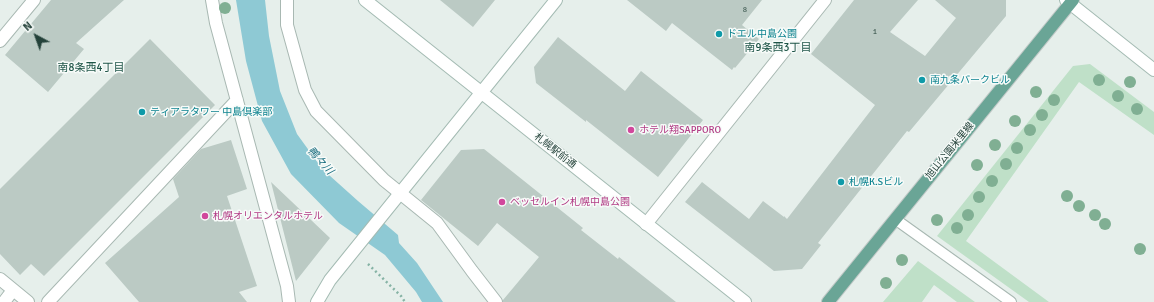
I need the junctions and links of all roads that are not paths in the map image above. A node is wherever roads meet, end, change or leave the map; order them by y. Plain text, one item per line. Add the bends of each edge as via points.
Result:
1 (34, 0) edge
2 (212, 0) edge
3 (287, 0) edge
4 (365, 0) edge
5 (556, 0) edge
6 (825, 0) edge
7 (1070, 1) edge
8 (0, 41) edge
9 (1154, 70) edge
10 (481, 93) junction
11 (237, 100) junction
12 (401, 193) junction
13 (895, 219) junction
14 (646, 224) junction
15 (0, 279) edge
16 (13, 290) junction
17 (4, 302) edge
18 (28, 302) edge
19 (48, 302) edge
20 (289, 302) edge
21 (317, 302) edge
22 (496, 302) edge
23 (745, 302) edge
24 (828, 302) edge
25 (1011, 302) edge

1 - 8 street
2 - 11 street
3 - 12 street via 287,25 305,90 316,111 384,180
4 - 10 street, 札幌駅前通
5 - 10 street
6 - 14 street
7 - 9 street
7 - 13 main road, 旭山公園米里線
10 - 12 street
10 - 14 street, 札幌駅前通
11 - 19 street
11 - 20 street via 287,286
12 - 21 street via 330,280
12 - 22 street via 437,223
13 - 24 main road, 旭山公園米里線
13 - 25 lane
14 - 23 street, 札幌駅前通
15 - 16 street
16 - 17 street
16 - 18 street

